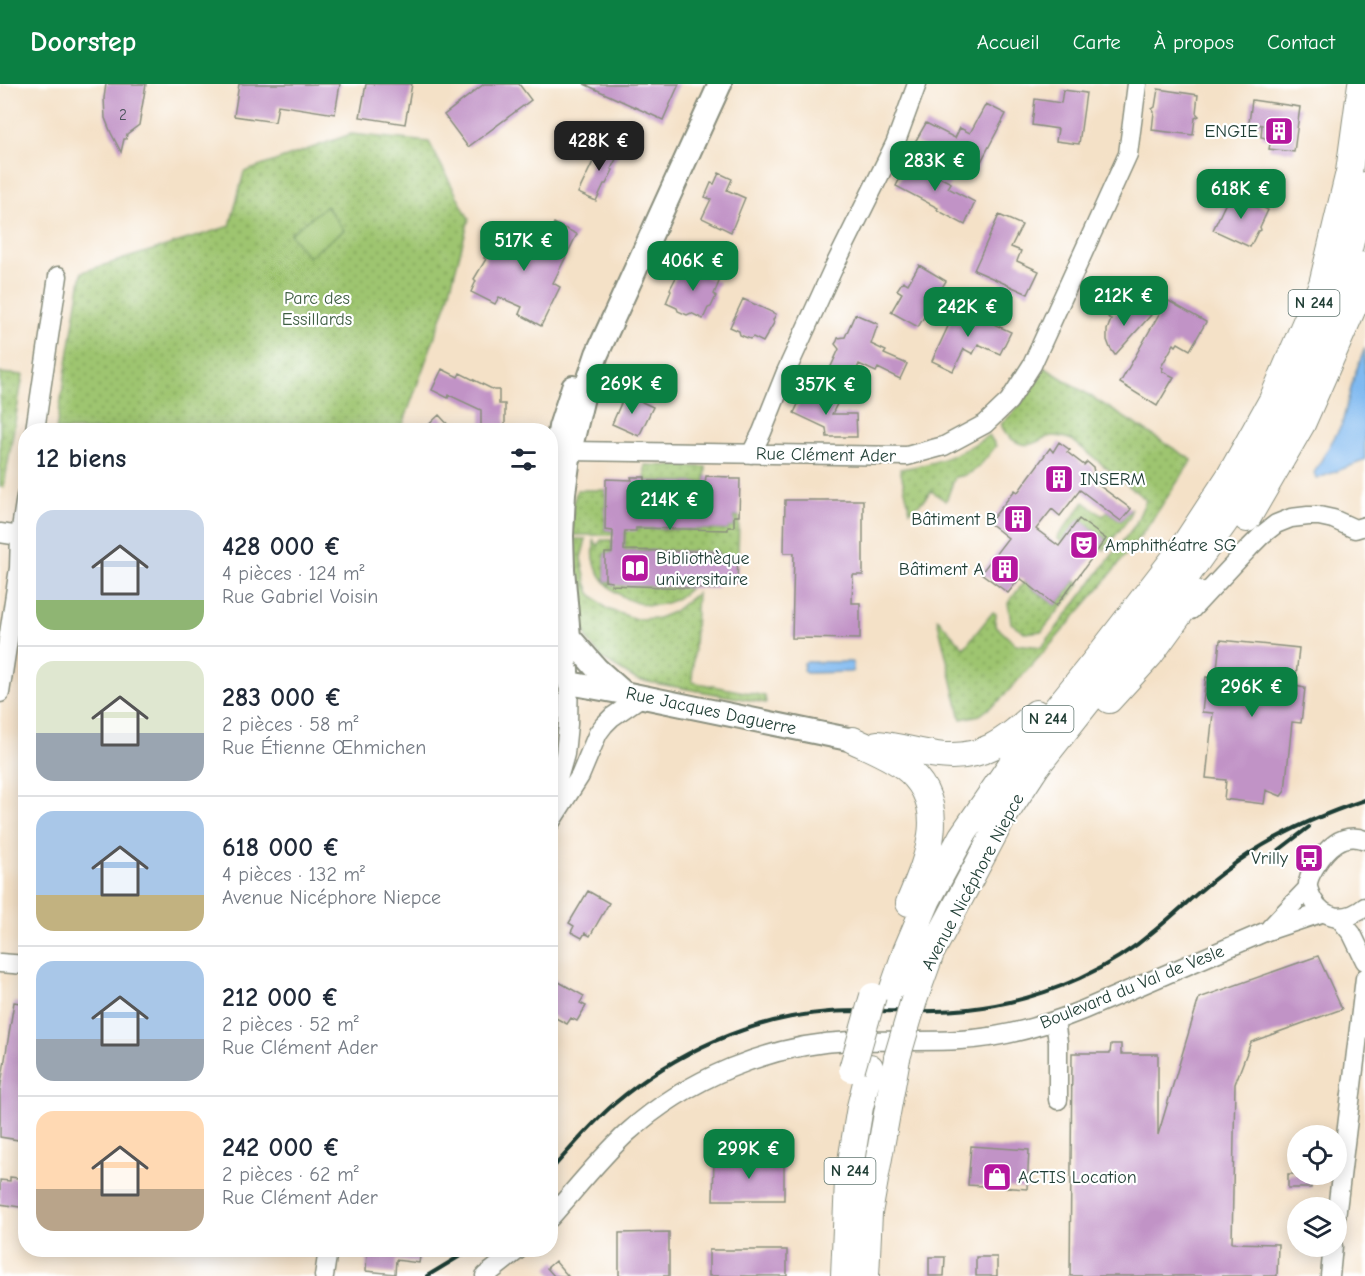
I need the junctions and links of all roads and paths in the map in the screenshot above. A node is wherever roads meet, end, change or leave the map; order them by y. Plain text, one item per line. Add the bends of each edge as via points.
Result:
1 (705, 84) edge
2 (720, 84) edge
3 (917, 84) edge
4 (1137, 84) edge
5 (1361, 84) edge
6 (1365, 185) edge
7 (1365, 265) edge
8 (58, 276) dead end
9 (36, 423) edge
10 (558, 440) edge
11 (570, 451) junction
12 (751, 454) junction
13 (1362, 531) edge
14 (0, 533) edge
15 (18, 535) edge
16 (18, 575) edge
17 (558, 628) edge
18 (569, 638) junction
19 (1150, 655) junction
20 (1098, 657) junction
21 (569, 683) junction
22 (0, 693) edge
23 (633, 695) junction
24 (853, 740) junction
25 (558, 779) edge
26 (558, 810) edge
27 (1001, 821) junction
28 (1361, 835) edge
29 (1308, 888) junction
30 (1365, 907) edge
31 (1331, 915) junction
32 (1267, 931) junction
33 (1365, 961) edge
34 (0, 963) edge
35 (18, 964) edge
36 (1365, 978) edge
37 (893, 998) junction
38 (1055, 1021) junction
39 (861, 1068) junction
40 (1058, 1101) dead end
41 (1339, 1197) edge
42 (558, 1209) edge
43 (509, 1257) edge
44 (1332, 1257) edge
45 (485, 1276) edge
46 (827, 1276) edge
47 (844, 1276) edge
48 (866, 1276) edge
49 (1330, 1276) edge

1 - 10 main road via 585,349
2 - 11 main road via 597,354
3 - 12 street via 895,144 833,269
4 - 12 street, Rue Clément Ader via 1128,154 1032,365 1009,401 985,424 944,447 907,456
5 - 20 highway, Avenue Nicéphore Niepce / N 244 via 1349,172 1322,284 1272,400 1208,512
6 - 27 highway, Avenue Nicéphore Niepce / N 244 via 1342,277 1309,368 1230,515 1178,588 1037,766
7 - 19 highway via 1356,301 1302,424 1242,528
8 - 9 street
11 - 12 street, Rue Clément Ader
11 - 18 main road via 562,536
13 - 19 street, N 244 via 1319,516 1291,518 1276,524
14 - 15 street
16 - 22 street
17 - 21 main road
18 - 21 street
18 - 23 main road via 597,669
19 - 27 highway, N 244
20 - 24 highway via 1012,735 978,753 939,755
20 - 37 highway, Avenue Nicéphore Niepce / N 244 via 1010,766 962,836 928,899 906,951
21 - 23 main road, Rue Jacques Daguerre
21 - 25 street via 565,754
23 - 24 main road, Rue Jacques Daguerre
23 - 26 street via 604,725 580,776
24 - 37 highway via 902,765 927,795 933,820 923,872 890,949
27 - 37 highway, Avenue Nicéphore Niepce / N 244 via 931,953
28 - 29 street via 1335,843 1322,855 1310,875
29 - 31 street via 1316,905
29 - 32 street, Boulevard du Val de Vesle
30 - 31 street, Boulevard du Val de Vesle via 1351,916
31 - 32 street, Boulevard du Val de Vesle
31 - 33 street via 1352,934
32 - 38 street, Boulevard du Val de Vesle
34 - 35 street
36 - 41 street
37 - 39 highway, Avenue Nicéphore Niepce / N 244
37 - 48 highway, Avenue Nicéphore Niepce / N 244, bridge via 897,1058 869,1213
38 - 40 street
38 - 42 street, Boulevard du Val de Vesle via 1028,1030 961,1040 833,1042 762,1057 727,1070 694,1085 628,1133
39 - 46 highway via 840,1119 830,1201
39 - 47 highway, Avenue Nicéphore Niepce / N 244 via 860,1107 848,1180
43 - 45 street
44 - 49 street

